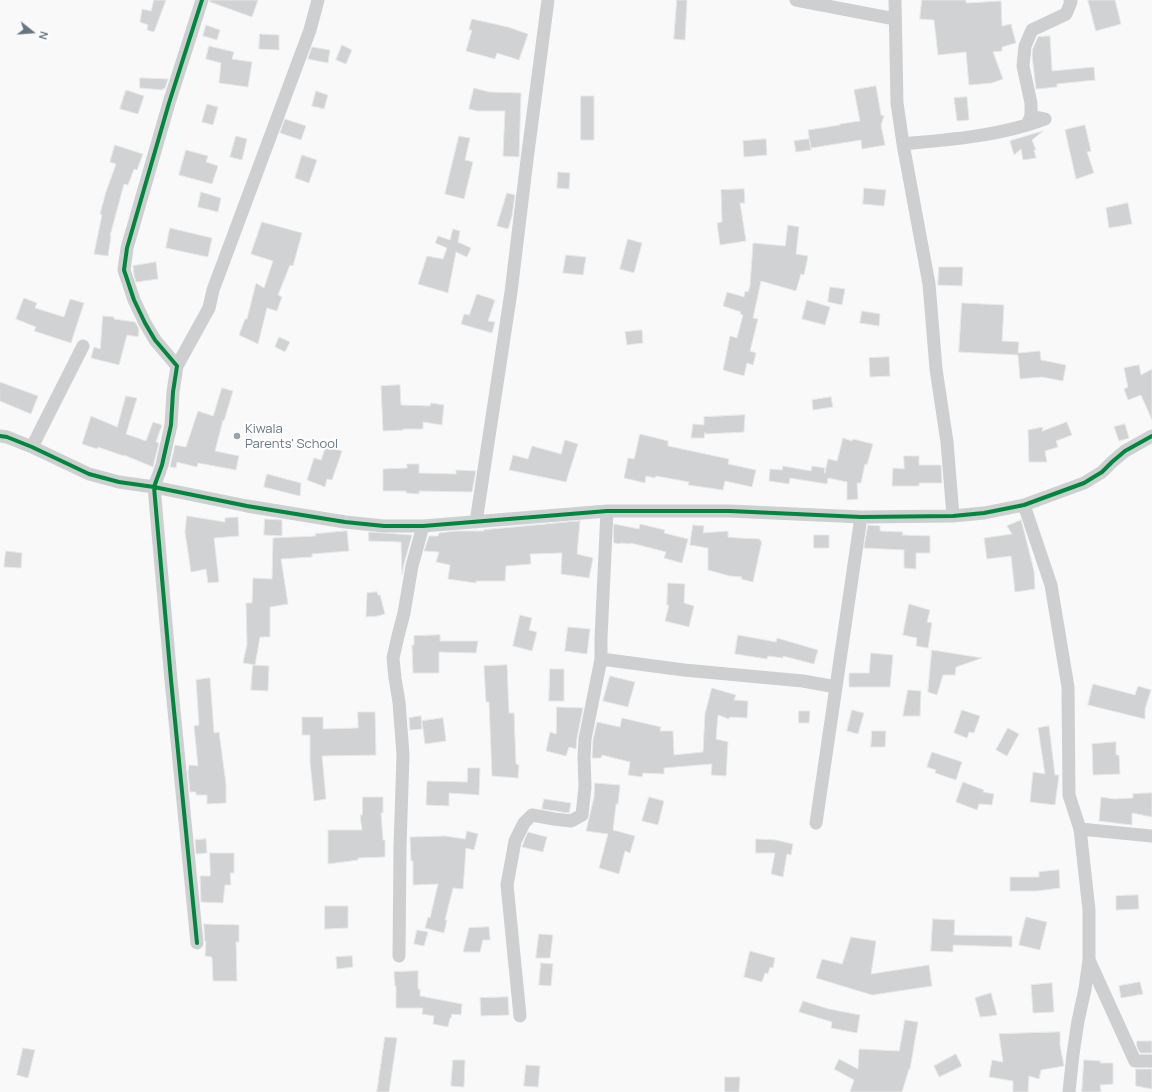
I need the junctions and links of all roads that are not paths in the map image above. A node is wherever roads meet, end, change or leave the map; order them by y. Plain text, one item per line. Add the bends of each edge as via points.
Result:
1 (202, 0) edge
2 (318, 0) edge
3 (548, 0) edge
4 (796, 0) edge
5 (895, 0) edge
6 (1070, 0) edge
7 (895, 19) junction
8 (903, 144) junction
9 (83, 346) dead end
10 (177, 366) junction
11 (0, 436) edge
12 (1152, 436) edge
13 (32, 447) junction
14 (154, 487) junction
15 (1024, 504) junction
16 (607, 510) junction
17 (953, 516) junction
18 (861, 517) junction
19 (476, 522) junction
20 (423, 526) junction
21 (601, 658) junction
22 (836, 687) junction
23 (816, 823) dead end
24 (1080, 829) junction
25 (1152, 836) edge
26 (197, 944) dead end
27 (399, 956) dead end
28 (1089, 960) junction
29 (520, 1016) dead end
30 (1152, 1061) edge
31 (1069, 1092) edge

1 - 10 street via 127,248 124,270 145,323 155,340
2 - 10 street via 310,30 209,308
3 - 19 street via 511,292
4 - 7 street
5 - 7 street
6 - 8 street via 1066,14 1032,30 1025,46 1023,66 1031,103 1029,120 1014,129 972,137
7 - 8 street via 897,102
8 - 17 street via 929,284
9 - 13 street
10 - 14 street via 171,425
11 - 13 street
12 - 15 street via 1125,451 1102,472 1084,483
13 - 14 street via 89,474
14 - 20 street via 345,522
14 - 26 street
15 - 17 street via 984,513
15 - 24 street via 1051,585 1068,687 1069,795
16 - 18 street via 730,511
16 - 19 street
16 - 21 street
17 - 18 street
18 - 22 street
19 - 20 street
20 - 27 street via 412,566 394,658 403,755
21 - 22 street via 684,670 804,681
21 - 29 street via 585,739 582,815 571,821 532,815 524,823 515,841 507,885
22 - 23 street
24 - 25 street
24 - 28 street via 1089,910
28 - 30 street via 1134,1061
28 - 31 street

